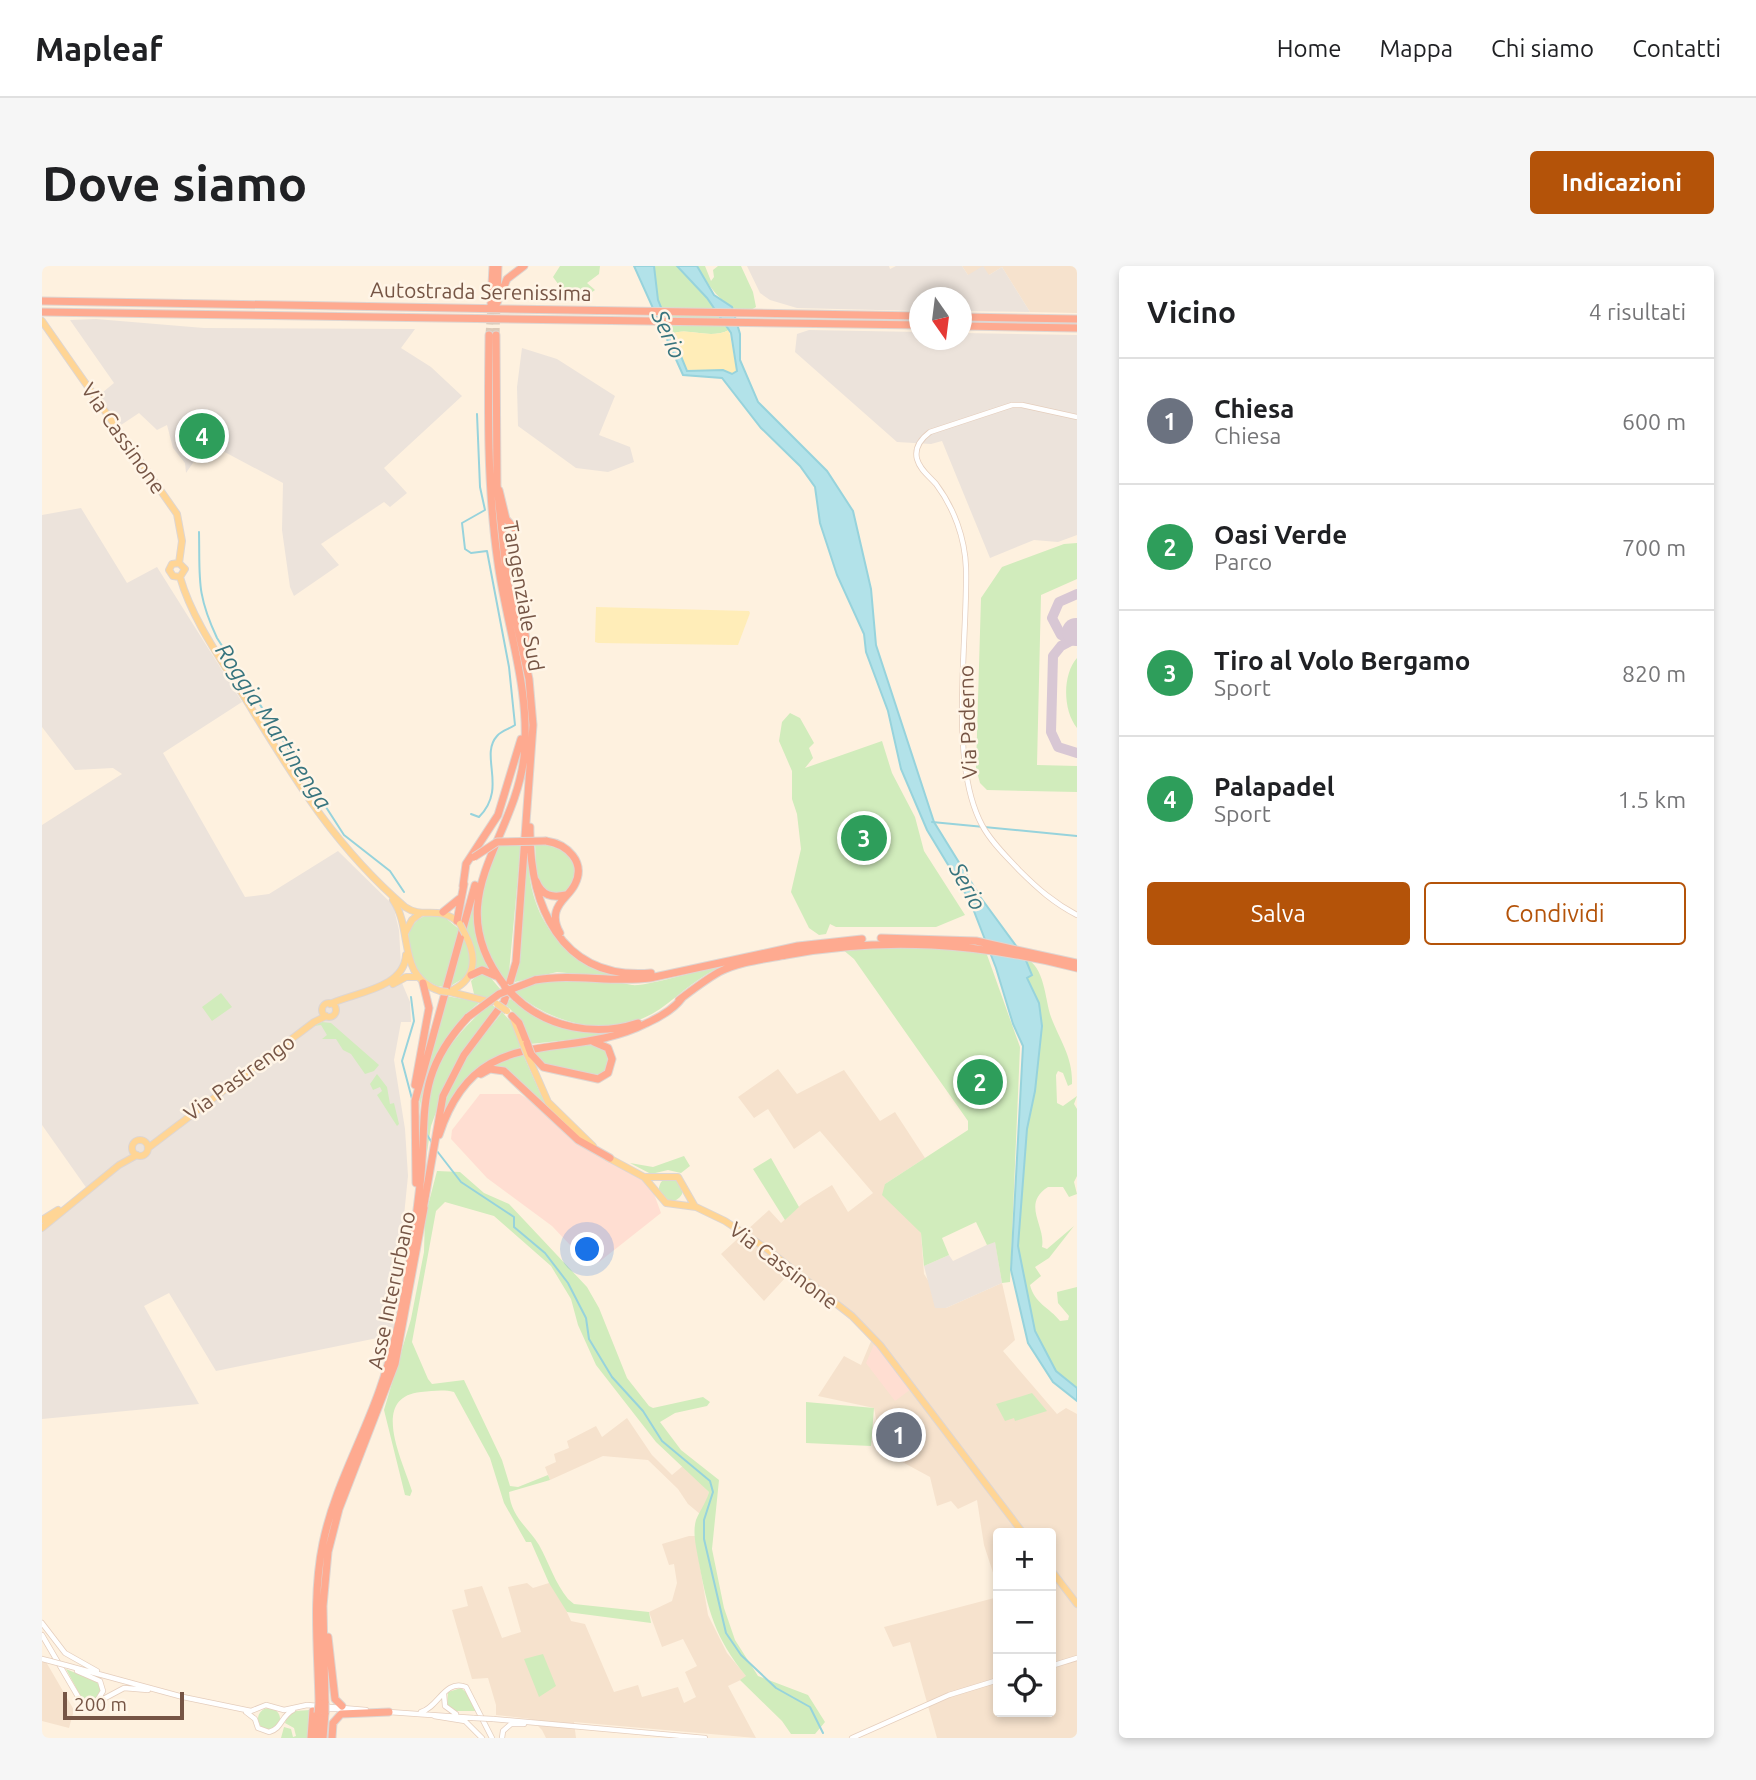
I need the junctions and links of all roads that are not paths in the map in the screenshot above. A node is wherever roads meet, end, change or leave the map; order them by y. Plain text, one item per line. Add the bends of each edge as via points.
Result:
1 (487, 266) edge
2 (495, 266) edge
3 (524, 266) edge
4 (491, 291) junction
5 (42, 301) edge
6 (494, 304) junction
7 (42, 313) edge
8 (909, 316) edge
9 (972, 317) edge
10 (1077, 319) edge
11 (42, 321) edge
12 (909, 325) edge
13 (972, 326) edge
14 (1077, 327) edge
15 (1077, 417) edge
16 (496, 485) junction
17 (513, 528) dead end
18 (179, 563) junction
19 (180, 577) junction
20 (525, 614) dead end
21 (525, 662) junction
22 (526, 729) junction
23 (531, 761) junction
24 (530, 846) junction
25 (488, 857) junction
26 (463, 886) junction
27 (388, 893) junction
28 (567, 895) junction
29 (460, 898) junction
30 (443, 912) junction
31 (421, 913) junction
32 (1077, 915) edge
33 (458, 923) junction
34 (404, 935) junction
35 (564, 941) junction
36 (815, 947) junction
37 (406, 953) junction
38 (1077, 965) edge
39 (703, 966) junction
40 (497, 976) junction
41 (469, 978) junction
42 (421, 980) junction
43 (374, 988) junction
44 (449, 992) junction
45 (480, 999) junction
46 (333, 1006) junction
47 (324, 1013) junction
48 (509, 1014) joint
49 (659, 1015) junction
50 (579, 1042) junction
51 (529, 1054) junction
52 (464, 1088) junction
53 (413, 1102) junction
54 (435, 1143) junction
55 (146, 1145) junction
56 (135, 1152) junction
57 (610, 1158) junction
58 (665, 1176) junction
59 (644, 1177) junction
60 (656, 1190) junction
61 (685, 1190) junction
62 (676, 1203) junction
63 (69, 1205) junction
64 (696, 1207) junction
65 (42, 1220) edge
66 (42, 1228) edge
67 (402, 1306) junction
68 (336, 1508) junction
69 (331, 1525) junction
70 (1019, 1528) edge
71 (1056, 1577) edge
72 (1077, 1604) edge
73 (323, 1606) junction
74 (42, 1623) edge
75 (42, 1635) edge
76 (1077, 1658) edge
77 (42, 1659) edge
78 (1056, 1664) edge
79 (66, 1666) junction
80 (993, 1682) edge
81 (130, 1683) junction
82 (167, 1693) junction
83 (444, 1693) junction
84 (94, 1704) junction
85 (319, 1707) junction
86 (345, 1707) junction
87 (242, 1709) junction
88 (260, 1709) junction
89 (278, 1709) junction
90 (389, 1712) junction
91 (413, 1713) junction
92 (426, 1714) junction
93 (460, 1717) junction
94 (255, 1719) junction
95 (282, 1720) junction
96 (532, 1722) junction
97 (278, 1729) junction
98 (264, 1732) junction
99 (854, 1737) edge
100 (269, 1738) edge
101 (278, 1738) edge
102 (311, 1738) edge
103 (316, 1738) edge
104 (323, 1738) edge
105 (332, 1738) edge
106 (481, 1738) edge
107 (492, 1738) edge
108 (502, 1738) edge
109 (705, 1738) edge

1 - 4 highway
2 - 4 highway
2 - 6 highway
3 - 6 highway via 507,279
4 - 6 highway
5 - 8 highway, Autostrada Serenissima
7 - 12 highway, Autostrada Serenissima
9 - 10 highway
11 - 18 main road, Via Cassinone via 177,514 182,541
13 - 14 highway
15 - 32 street, Via Paderno via 1012,405 930,432 916,453 945,497 963,542 964,764 971,800 988,834 1037,889
16 - 17 highway
16 - 21 highway, Tangenziale Sud via 507,580
16 - 22 highway, Tangenziale Sud via 493,335 488,440 492,517
18 - 19 main road, Via Cassinone via 185,569
18 - 19 main road, Via Cassinone via 169,570
19 - 27 main road, Via Cassinone via 213,647 314,808
20 - 21 highway via 529,651
21 - 23 highway, Tangenziale Sud via 533,725
22 - 25 highway, Tangenziale Sud via 516,795
22 - 26 highway via 498,815 466,864
23 - 24 highway
23 - 54 highway via 512,982 494,1018 454,1072 443,1096
24 - 28 highway via 541,891 553,897
24 - 35 highway via 539,902
25 - 40 highway, Asse Interurbano via 480,884 478,920 486,956
25 - 53 highway via 481,864
26 - 28 highway, bridge via 474,857 497,842 546,841 564,846 576,862 577,878
26 - 29 highway
27 - 31 main road, Via Cassinone via 410,911
27 - 34 main road, Via Cassinone via 400,911
28 - 35 highway via 555,920
29 - 30 highway
29 - 33 highway
30 - 31 main road
30 - 33 main road
31 - 34 main road
33 - 41 main road, bridge via 473,952
34 - 37 main road, Via Cassinone
35 - 39 highway via 616,971 638,974
36 - 38 highway, Asse Interurbano via 894,937 946,939 1019,948
36 - 39 highway, Asse Interurbano
36 - 49 highway, Asse Interurbano via 720,972
37 - 42 main road, Via Cassinone
37 - 43 main road via 400,974
39 - 67 highway, Asse Interurbano, bridge via 628,980 575,975 535,980 499,995 468,1017 432,1071 422,1117 420,1188
40 - 41 highway via 482,970
40 - 49 highway, Asse Interurbano, bridge via 514,997 548,1019 585,1029 625,1027
41 - 44 main road
41 - 45 main road via 471,992
42 - 43 main road via 407,977
42 - 44 main road, bridge
42 - 53 highway via 429,1008
43 - 46 main road
44 - 45 main road
45 - 48 main road, bridge
46 - 47 main road
46 - 47 main road via 333,1015
47 - 55 main road, Via Pastrengo
48 - 51 highway, bridge via 519,1023
49 - 50 highway, Asse Interurbano via 626,1032
50 - 51 highway via 598,1042 608,1048 612,1061 604,1076 591,1079 543,1067
50 - 52 highway, Asse Interurbano via 509,1054 486,1066
51 - 57 main road, Via Cassinone via 539,1086 553,1108
52 - 54 highway, Asse Interurbano
52 - 57 highway via 484,1072 504,1071 578,1140
53 - 67 highway via 416,1175
54 - 68 highway, Asse Interurbano via 428,1202 395,1364
55 - 56 main road via 144,1154
55 - 56 main road via 134,1143
56 - 63 main road
57 - 59 main road, Via Cassinone
58 - 59 main road
58 - 60 main road
58 - 61 main road via 678,1177
59 - 60 main road, Via Cassinone
60 - 62 main road, Via Cassinone via 662,1201
61 - 62 main road
61 - 64 main road
62 - 64 main road, Via Cassinone
63 - 65 main road
63 - 66 main road
64 - 70 main road, Via Cassinone via 764,1247 868,1331
67 - 68 highway, Asse Interurbano via 381,1388
68 - 69 highway, Asse Interurbano
69 - 73 highway, Asse Interurbano
69 - 85 highway, Asse Interurbano via 318,1581
71 - 72 main road
73 - 85 highway, Asse Interurbano
73 - 86 highway via 335,1699
74 - 81 street via 75,1662
75 - 84 street via 79,1700
76 - 78 street
77 - 79 street, bridge
79 - 81 street
79 - 84 street via 100,1681 102,1695
80 - 99 street via 949,1695
81 - 82 street
82 - 84 street via 124,1688
82 - 87 street
83 - 91 street via 428,1710
83 - 93 street via 445,1706
83 - 107 street via 454,1685 466,1687
85 - 102 highway
85 - 103 highway, Asse Interurbano
85 - 104 highway, Asse Interurbano
86 - 89 street
86 - 90 street
86 - 95 street via 298,1709
87 - 88 street
87 - 94 street
88 - 89 street via 266,1705
88 - 94 street
89 - 95 street
90 - 91 street
90 - 105 highway via 341,1714 333,1723
91 - 92 street
92 - 93 street
92 - 106 street via 465,1721
93 - 96 street, bridge
94 - 98 street
95 - 97 street
96 - 108 street via 511,1724
96 - 109 street
97 - 98 street
97 - 101 street
98 - 100 street

